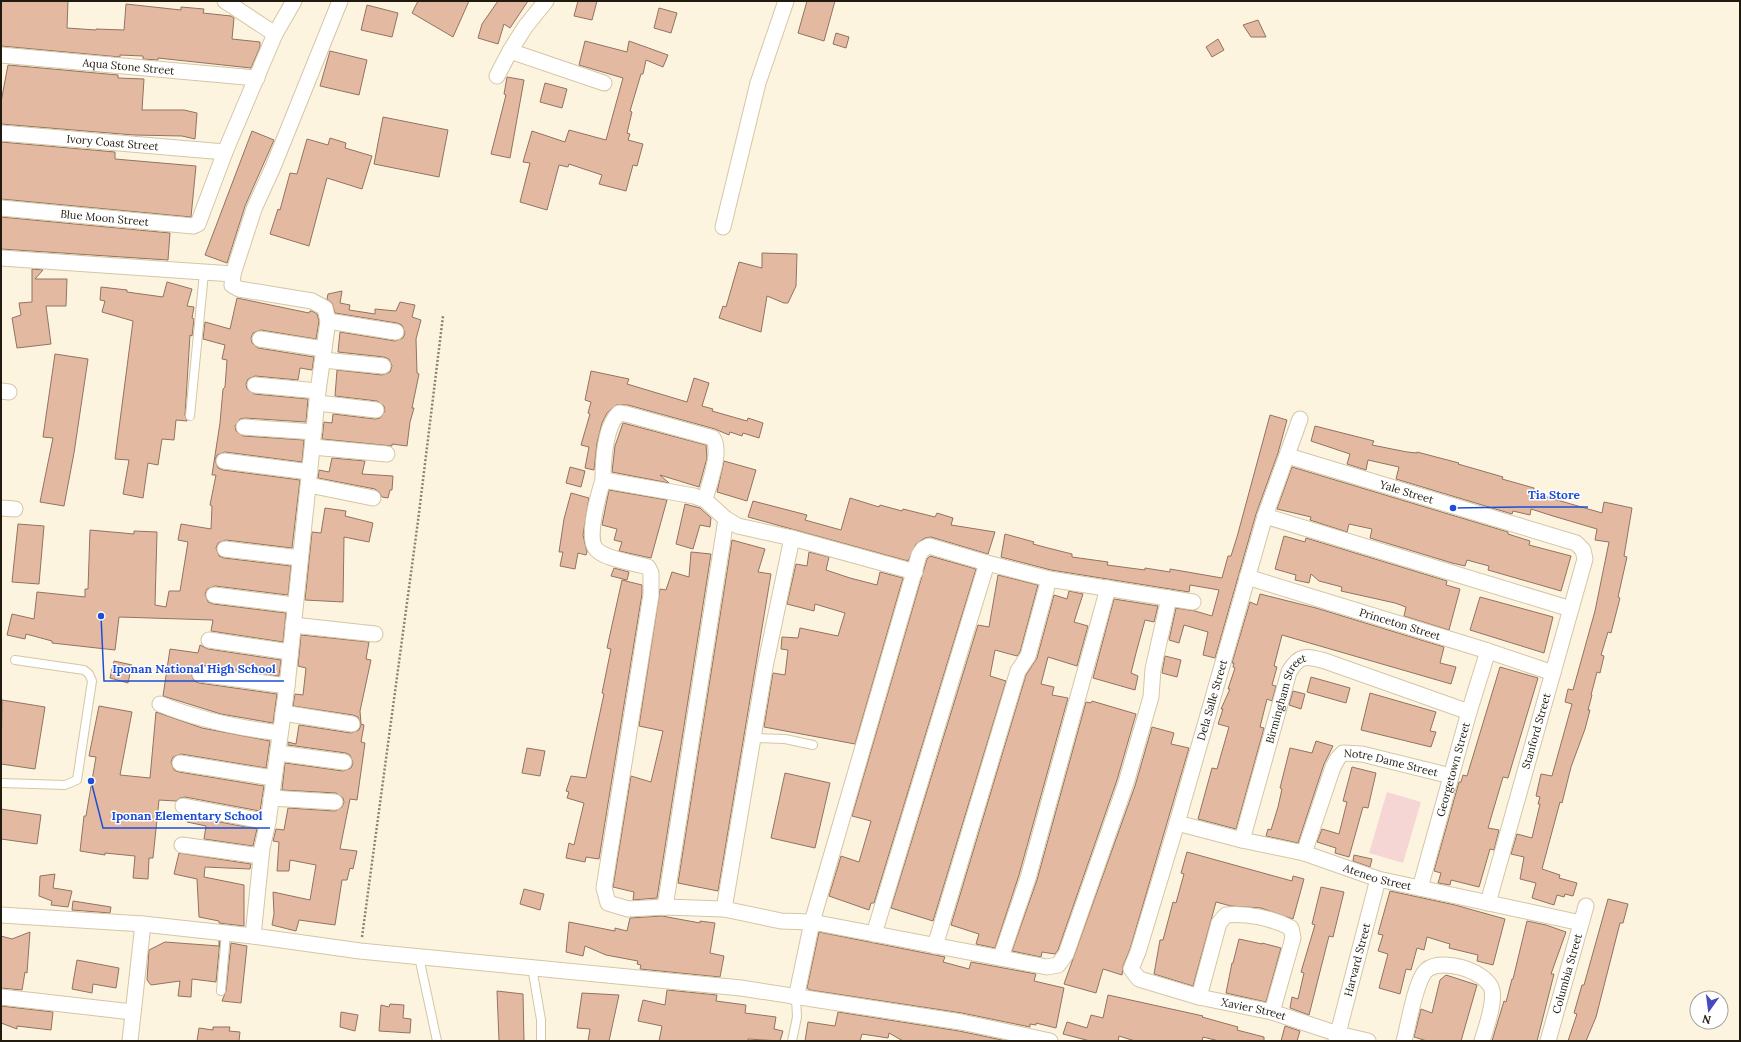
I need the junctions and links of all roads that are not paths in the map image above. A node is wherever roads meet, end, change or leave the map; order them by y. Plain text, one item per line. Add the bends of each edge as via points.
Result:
1 (224, 1) edge
2 (294, 1) edge
3 (340, 1) edge
4 (546, 1) edge
5 (786, 1) edge
6 (275, 34) junction
7 (510, 51) junction
8 (1, 55) edge
9 (497, 76) dead end
10 (257, 78) junction
11 (604, 83) dead end
12 (1, 133) edge
13 (225, 152) junction
14 (1, 208) edge
15 (723, 227) dead end
16 (1, 258) edge
17 (204, 272) junction
18 (233, 274) junction
19 (328, 321) junction
20 (396, 332) dead end
21 (260, 339) dead end
22 (324, 355) junction
23 (383, 366) dead end
24 (255, 385) dead end
25 (318, 397) junction
26 (376, 410) dead end
27 (190, 416) dead end
28 (1300, 419) dead end
29 (244, 427) dead end
30 (313, 440) junction
31 (387, 454) dead end
32 (1288, 456) junction
33 (224, 461) dead end
34 (310, 479) junction
35 (603, 480) junction
36 (373, 498) dead end
37 (705, 500) junction
38 (1265, 516) junction
39 (726, 519) junction
40 (792, 538) junction
41 (225, 549) dead end
42 (300, 558) junction
43 (1585, 559) joint
44 (986, 563) junction
45 (915, 572) junction
46 (1247, 577) junction
47 (1049, 578) junction
48 (1108, 588) junction
49 (214, 595) dead end
50 (1170, 598) junction
51 (1193, 602) dead end
52 (294, 605) junction
53 (1571, 609) junction
54 (293, 625) junction
55 (375, 634) dead end
56 (209, 640) dead end
57 (1488, 651) junction
58 (290, 652) junction
59 (15, 660) dead end
60 (1553, 673) junction
61 (200, 674) dead end
62 (286, 686) junction
63 (160, 704) dead end
64 (1469, 712) junction
65 (283, 713) junction
66 (352, 724) dead end
67 (280, 733) junction
68 (752, 738) junction
69 (813, 745) dead end
70 (278, 753) junction
71 (344, 762) dead end
72 (180, 763) dead end
73 (1451, 776) junction
74 (273, 778) junction
75 (1, 783) edge
76 (271, 798) junction
77 (335, 802) dead end
78 (183, 806) dead end
79 (268, 822) junction
80 (1177, 822) junction
81 (1242, 840) junction
82 (182, 845) dead end
83 (1304, 853) junction
84 (261, 856) junction
85 (1378, 879) junction
86 (1420, 888) junction
87 (1488, 903) junction
88 (1586, 906) dead end
89 (665, 907) junction
90 (724, 909) junction
91 (1, 914) edge
92 (812, 922) junction
93 (1581, 923) junction
94 (143, 924) junction
95 (226, 933) junction
96 (874, 934) junction
97 (253, 936) junction
98 (935, 946) junction
99 (419, 957) junction
100 (1001, 957) junction
101 (532, 968) junction
102 (1139, 979) joint
103 (221, 991) dead end
104 (1, 997) edge
105 (1199, 997) junction
106 (796, 998) junction
107 (132, 1012) junction
108 (1272, 1012) junction
109 (1337, 1037) edge
110 (130, 1041) edge
111 (437, 1041) edge
112 (541, 1041) edge
113 (792, 1041) edge
114 (1050, 1041) edge
115 (1368, 1041) edge
116 (1404, 1041) edge
117 (1482, 1041) edge
118 (1548, 1041) edge

1 - 6 street
2 - 6 street
3 - 18 street via 254,209
4 - 7 street
5 - 15 street via 758,83
6 - 10 street
7 - 9 street
7 - 11 street
8 - 10 street, Aqua Stone Street
10 - 13 street
12 - 13 street, Ivory Coast Street
13 - 14 street, Blue Moon Street via 198,224 193,226
16 - 17 street
17 - 18 street
17 - 27 lane
18 - 19 street via 232,285 235,288 312,301 325,308
19 - 20 street
19 - 22 street
21 - 22 street
22 - 23 street
22 - 25 street
24 - 25 street
25 - 26 street
25 - 30 street
28 - 32 street, Dela Salle Street
29 - 30 street
30 - 31 street
30 - 34 street
32 - 38 street, Dela Salle Street
32 - 43 street, Yale Street via 1576,543 1583,550
33 - 34 street
34 - 36 street
34 - 42 street
35 - 37 street
35 - 37 street via 603,463 613,419 619,413 626,414 713,438 717,445 717,453
35 - 89 street via 594,519 593,544 596,549 613,558 648,567 652,583 604,888 608,903 619,907
37 - 39 street
38 - 46 street, Dela Salle Street
38 - 53 street
39 - 40 street via 738,526
39 - 89 street
40 - 45 street
40 - 68 street
41 - 42 street
42 - 52 street
43 - 53 street, Stanford Street
44 - 45 street via 929,546 919,554
44 - 47 street
44 - 96 street
45 - 92 street
46 - 57 street, Princeton Street
46 - 80 street, Dela Salle Street
47 - 48 street
47 - 98 street via 1028,656 1018,671
48 - 50 street
48 - 100 street via 1028,878
49 - 52 street
50 - 51 street
50 - 100 street via 1153,669 1151,697 1126,783 1066,954 1058,965 1047,967
52 - 54 street
53 - 60 street, Stanford Street
54 - 55 street
54 - 58 street
56 - 58 street
57 - 60 street, Princeton Street
57 - 64 street, Georgetown Street
58 - 62 street
59 - 75 lane via 84,670 92,681 77,780 65,785
60 - 87 street, Stanford Street
61 - 62 street
62 - 65 street
63 - 67 street via 216,723
64 - 73 street, Georgetown Street
64 - 81 street, Birmingham Street via 1325,661 1302,658 1294,662
65 - 66 street
65 - 67 street
67 - 70 street
68 - 69 lane via 780,739
68 - 90 street
70 - 71 street
70 - 74 street
72 - 74 street
73 - 83 street, Notre Dame Street via 1362,754 1343,753 1333,767
73 - 86 street, Georgetown Street
74 - 76 street
76 - 77 street
76 - 79 street
78 - 79 street
79 - 84 street
80 - 81 street, Ateneo Street
80 - 102 street, Dela Salle Street via 1131,969
81 - 83 street, Ateneo Street
82 - 84 street
83 - 85 street, Ateneo Street
84 - 97 street
85 - 86 street, Ateneo Street
85 - 109 street, Harvard Street
86 - 87 street, Ateneo Street
87 - 93 street, Ateneo Street
88 - 93 street, Columbia Street
89 - 90 street
90 - 92 street via 781,921
91 - 94 street
92 - 96 street
92 - 106 street
93 - 118 street, Columbia Street
94 - 95 street
94 - 107 street
95 - 97 street
95 - 103 lane
96 - 98 street
97 - 99 street
98 - 100 street
99 - 101 street
99 - 111 lane
101 - 106 street via 741,988
101 - 112 lane via 541,1020
102 - 105 street, Xavier Street
104 - 107 street
105 - 108 street, Xavier Street
105 - 108 street via 1219,923 1226,915 1238,914 1278,921 1290,928 1293,938
106 - 113 lane via 797,1017
106 - 114 street via 961,1022
107 - 110 street
108 - 109 street, Xavier Street
109 - 115 street, Xavier Street
116 - 117 street via 1419,982 1424,972 1439,965 1473,971 1487,980 1492,989 1493,999

